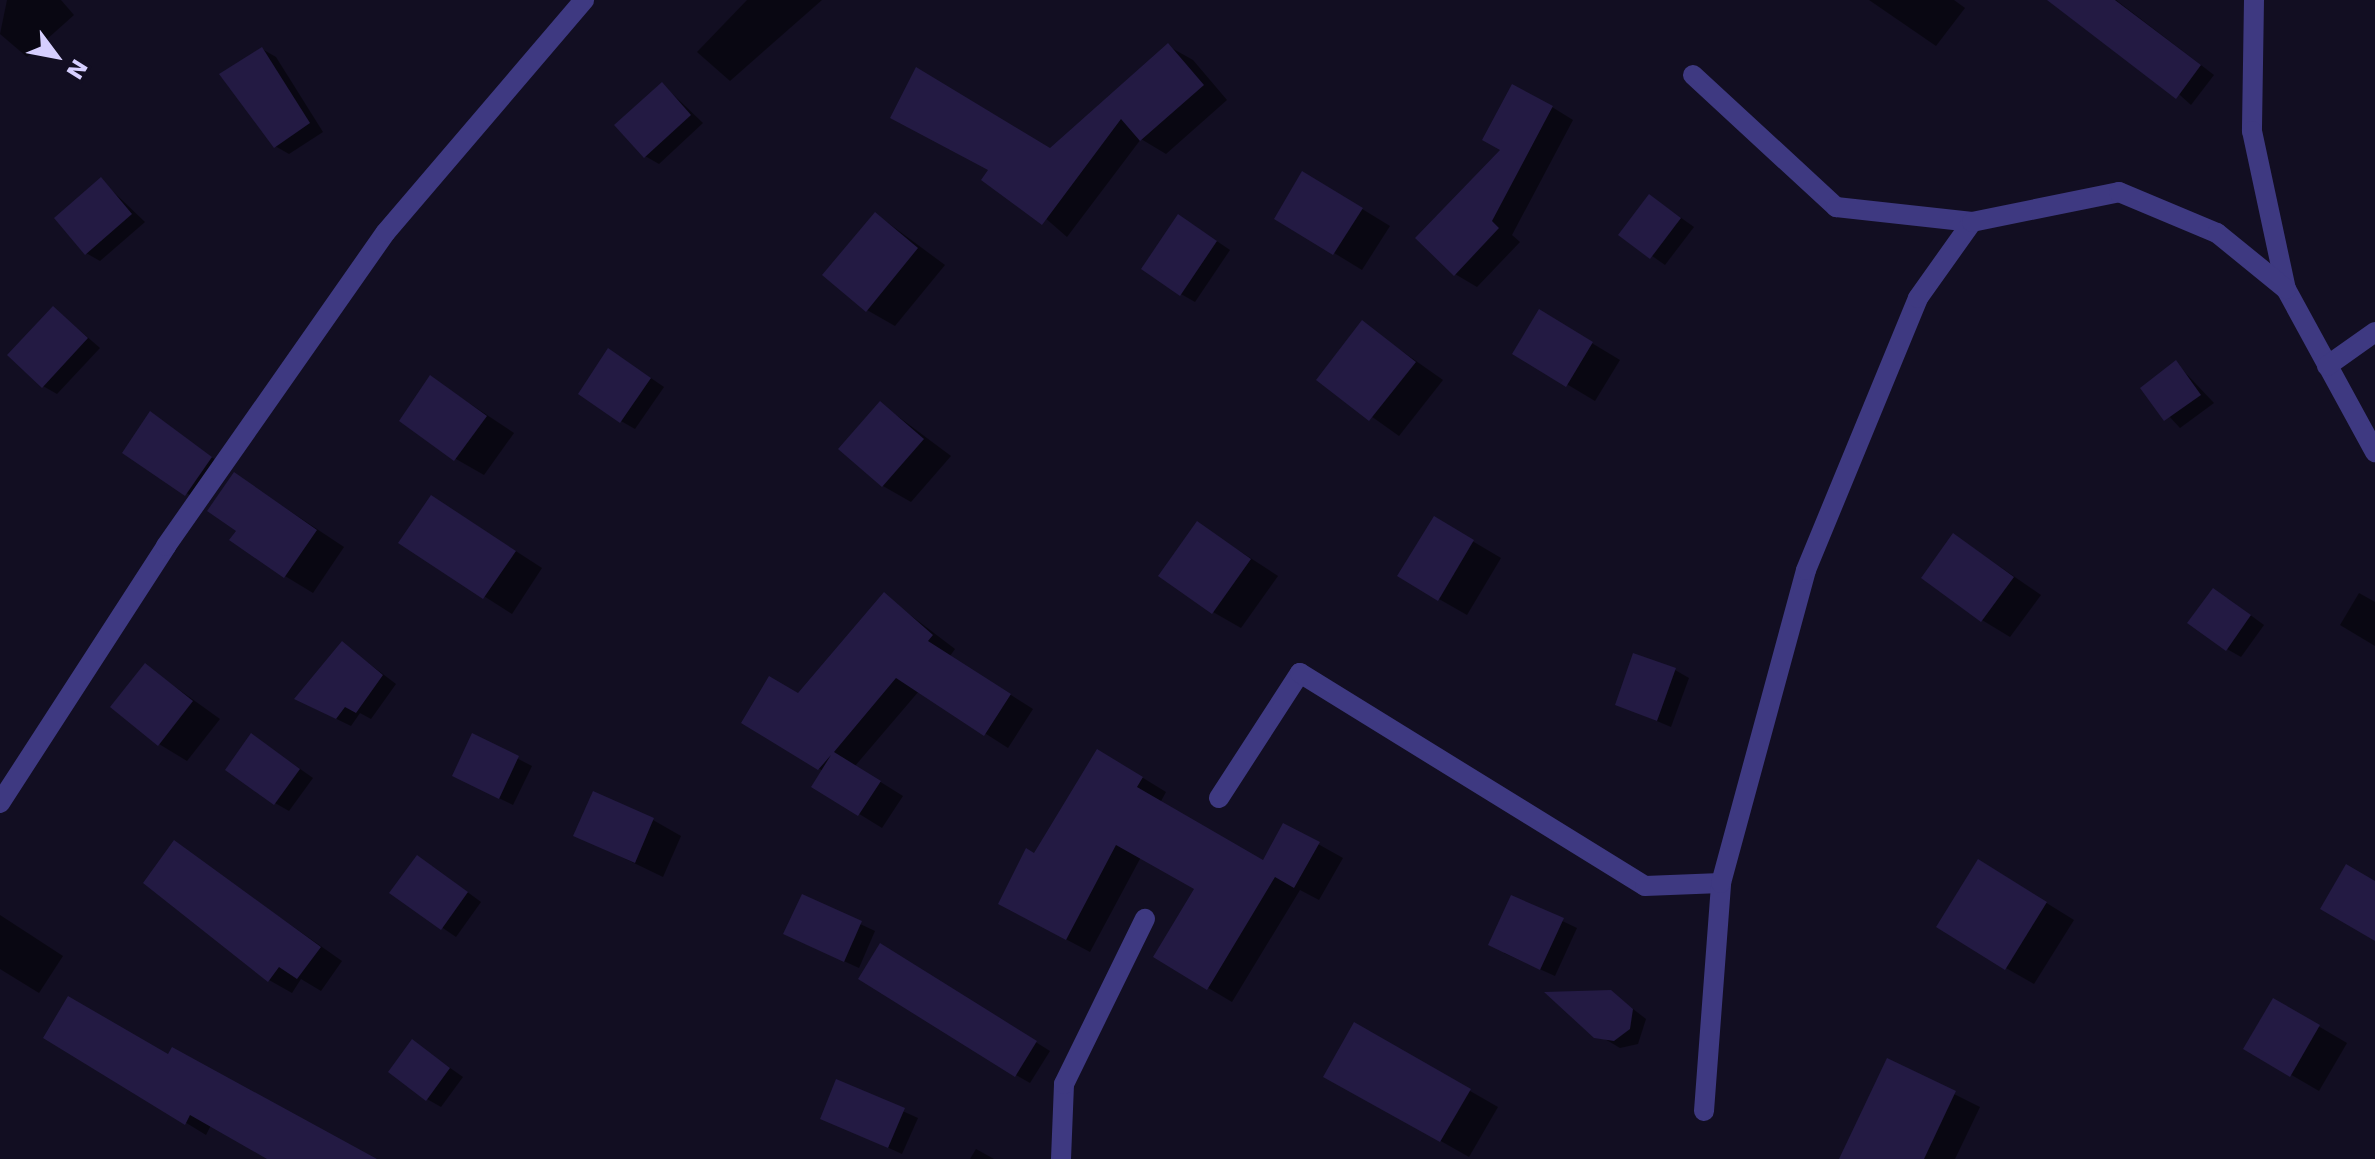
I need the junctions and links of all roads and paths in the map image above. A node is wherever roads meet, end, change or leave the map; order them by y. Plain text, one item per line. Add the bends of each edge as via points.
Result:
1 (584, 0) edge
2 (2254, 0) edge
3 (1693, 75) dead end
4 (1972, 222) junction
5 (2286, 289) junction
6 (2375, 332) edge
7 (2327, 366) junction
8 (2375, 452) edge
9 (1219, 798) dead end
10 (0, 803) edge
11 (1721, 883) junction
12 (1145, 919) dead end
13 (1704, 1111) dead end
14 (1061, 1159) edge

1 - 10 street via 386,232 166,546
2 - 5 street via 2252,131
3 - 4 street via 1836,207
4 - 5 street via 2119,192 2217,233
4 - 11 street via 1918,298 1806,570
5 - 7 street
6 - 7 street
7 - 8 street
9 - 11 street via 1300,673 1645,886
11 - 13 street
12 - 14 street via 1064,1084

